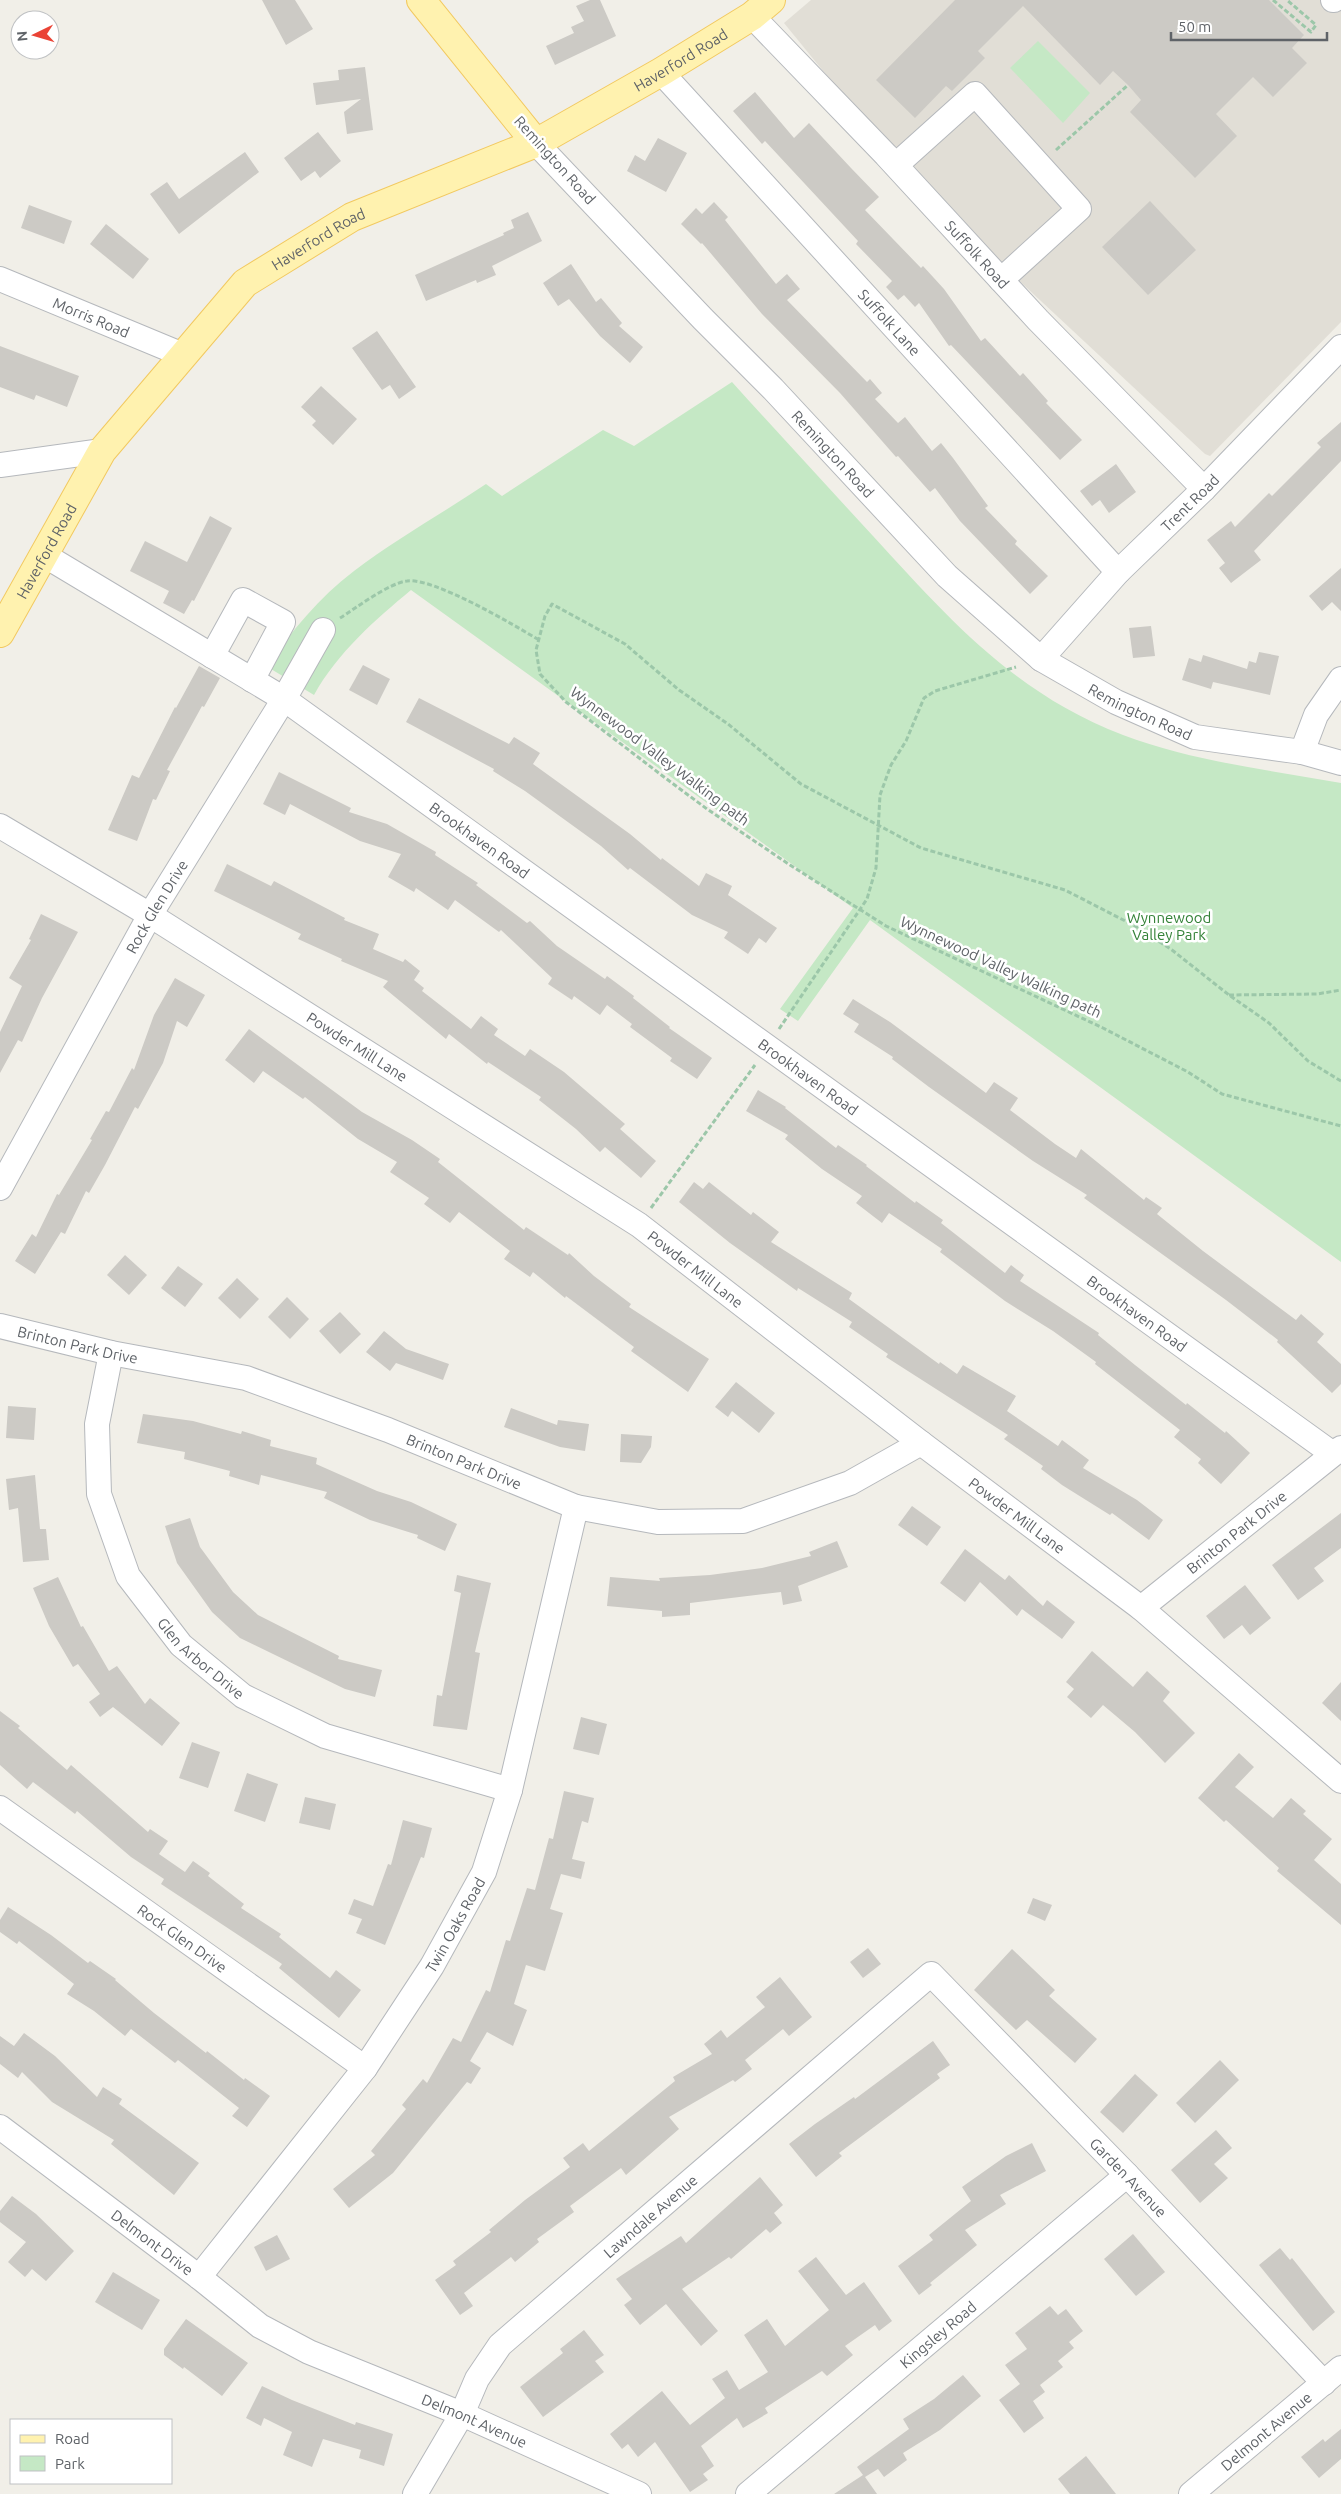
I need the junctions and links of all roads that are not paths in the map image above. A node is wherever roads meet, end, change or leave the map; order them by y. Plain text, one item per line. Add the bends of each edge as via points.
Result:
1 (421, 0) edge
2 (762, 8) edge
3 (661, 72) junction
4 (536, 142) junction
5 (896, 165) junction
6 (0, 279) edge
7 (1001, 280) junction
8 (1341, 347) edge
9 (183, 355) junction
10 (102, 451) junction
11 (0, 465) edge
12 (1204, 488) junction
13 (44, 555) junction
14 (1118, 572) junction
15 (322, 630) road end
16 (0, 633) edge
17 (212, 656) junction
18 (1041, 659) junction
19 (1341, 679) edge
20 (252, 680) junction
21 (284, 699) junction
22 (1302, 752) junction
23 (1341, 763) edge
24 (0, 826) edge
25 (150, 915) junction
26 (0, 1188) edge
27 (0, 1326) edge
28 (111, 1353) junction
29 (921, 1443) junction
30 (1337, 1451) edge
31 (576, 1507) junction
32 (1141, 1608) junction
33 (1341, 1781) edge
34 (510, 1790) junction
35 (0, 1808) edge
36 (932, 1974) joint
37 (365, 2068) junction
38 (0, 2127) edge
39 (1128, 2175) junction
40 (198, 2277) junction
41 (310, 2352) joint
42 (1332, 2375) edge
43 (462, 2414) junction
44 (415, 2494) edge
45 (639, 2494) edge
46 (748, 2494) edge
47 (1190, 2494) edge

1 - 4 main road, Remington Road
2 - 3 main road, Haverford Road
2 - 5 street, Suffolk Road
3 - 4 main road, Haverford Road
3 - 14 street, Suffolk Lane
4 - 9 main road, Haverford Road via 352,217 245,283
4 - 18 street, Remington Road via 947,576
5 - 7 street, Suffolk Road
5 - 7 street via 975,94 1079,209
6 - 9 street, Morris Road
7 - 12 street, Suffolk Road
8 - 12 street, Trent Road
9 - 10 main road, Haverford Road
10 - 11 street
10 - 13 main road, Haverford Road
12 - 14 street, Trent Road
13 - 16 main road, Haverford Road
13 - 17 street, Brookhaven Road
14 - 18 street, Trent Road
15 - 21 street, Rock Glen Drive
17 - 20 street, Brookhaven Road
17 - 20 street via 243,600 283,622
18 - 22 street, Remington Road via 1116,702 1195,737
19 - 22 street via 1316,715
20 - 21 street, Brookhaven Road
21 - 25 street, Rock Glen Drive
21 - 30 street, Brookhaven Road
22 - 23 street, Remington Road
24 - 25 street, Powder Mill Lane
25 - 26 street, Rock Glen Drive
25 - 29 street, Powder Mill Lane via 639,1225
27 - 28 street, Brinton Park Drive
28 - 31 street, Brinton Park Drive via 246,1378 388,1430
28 - 34 street, Glen Arbor Drive via 98,1424 100,1494 128,1576 181,1645 243,1696 325,1736
29 - 31 street, Brinton Park Drive via 850,1483 743,1521 658,1522
29 - 32 street, Powder Mill Lane
30 - 32 street, Brinton Park Drive
31 - 34 street, Twin Oaks Road
32 - 33 street, Powder Mill Lane
34 - 37 street, Twin Oaks Road via 484,1872 432,1966
35 - 37 street, Rock Glen Drive
36 - 39 street, Garden Avenue
36 - 43 street, Lawndale Avenue via 500,2344 477,2379
37 - 40 street, Twin Oaks Road
38 - 40 street, Delmont Drive
39 - 42 street, Garden Avenue
39 - 46 street, Kingsley Road
40 - 41 street, Delmont Drive via 260,2326
41 - 43 street, Delmont Avenue
42 - 47 street, Delmont Avenue
43 - 44 street, Lawndale Avenue
43 - 45 street, Delmont Avenue

